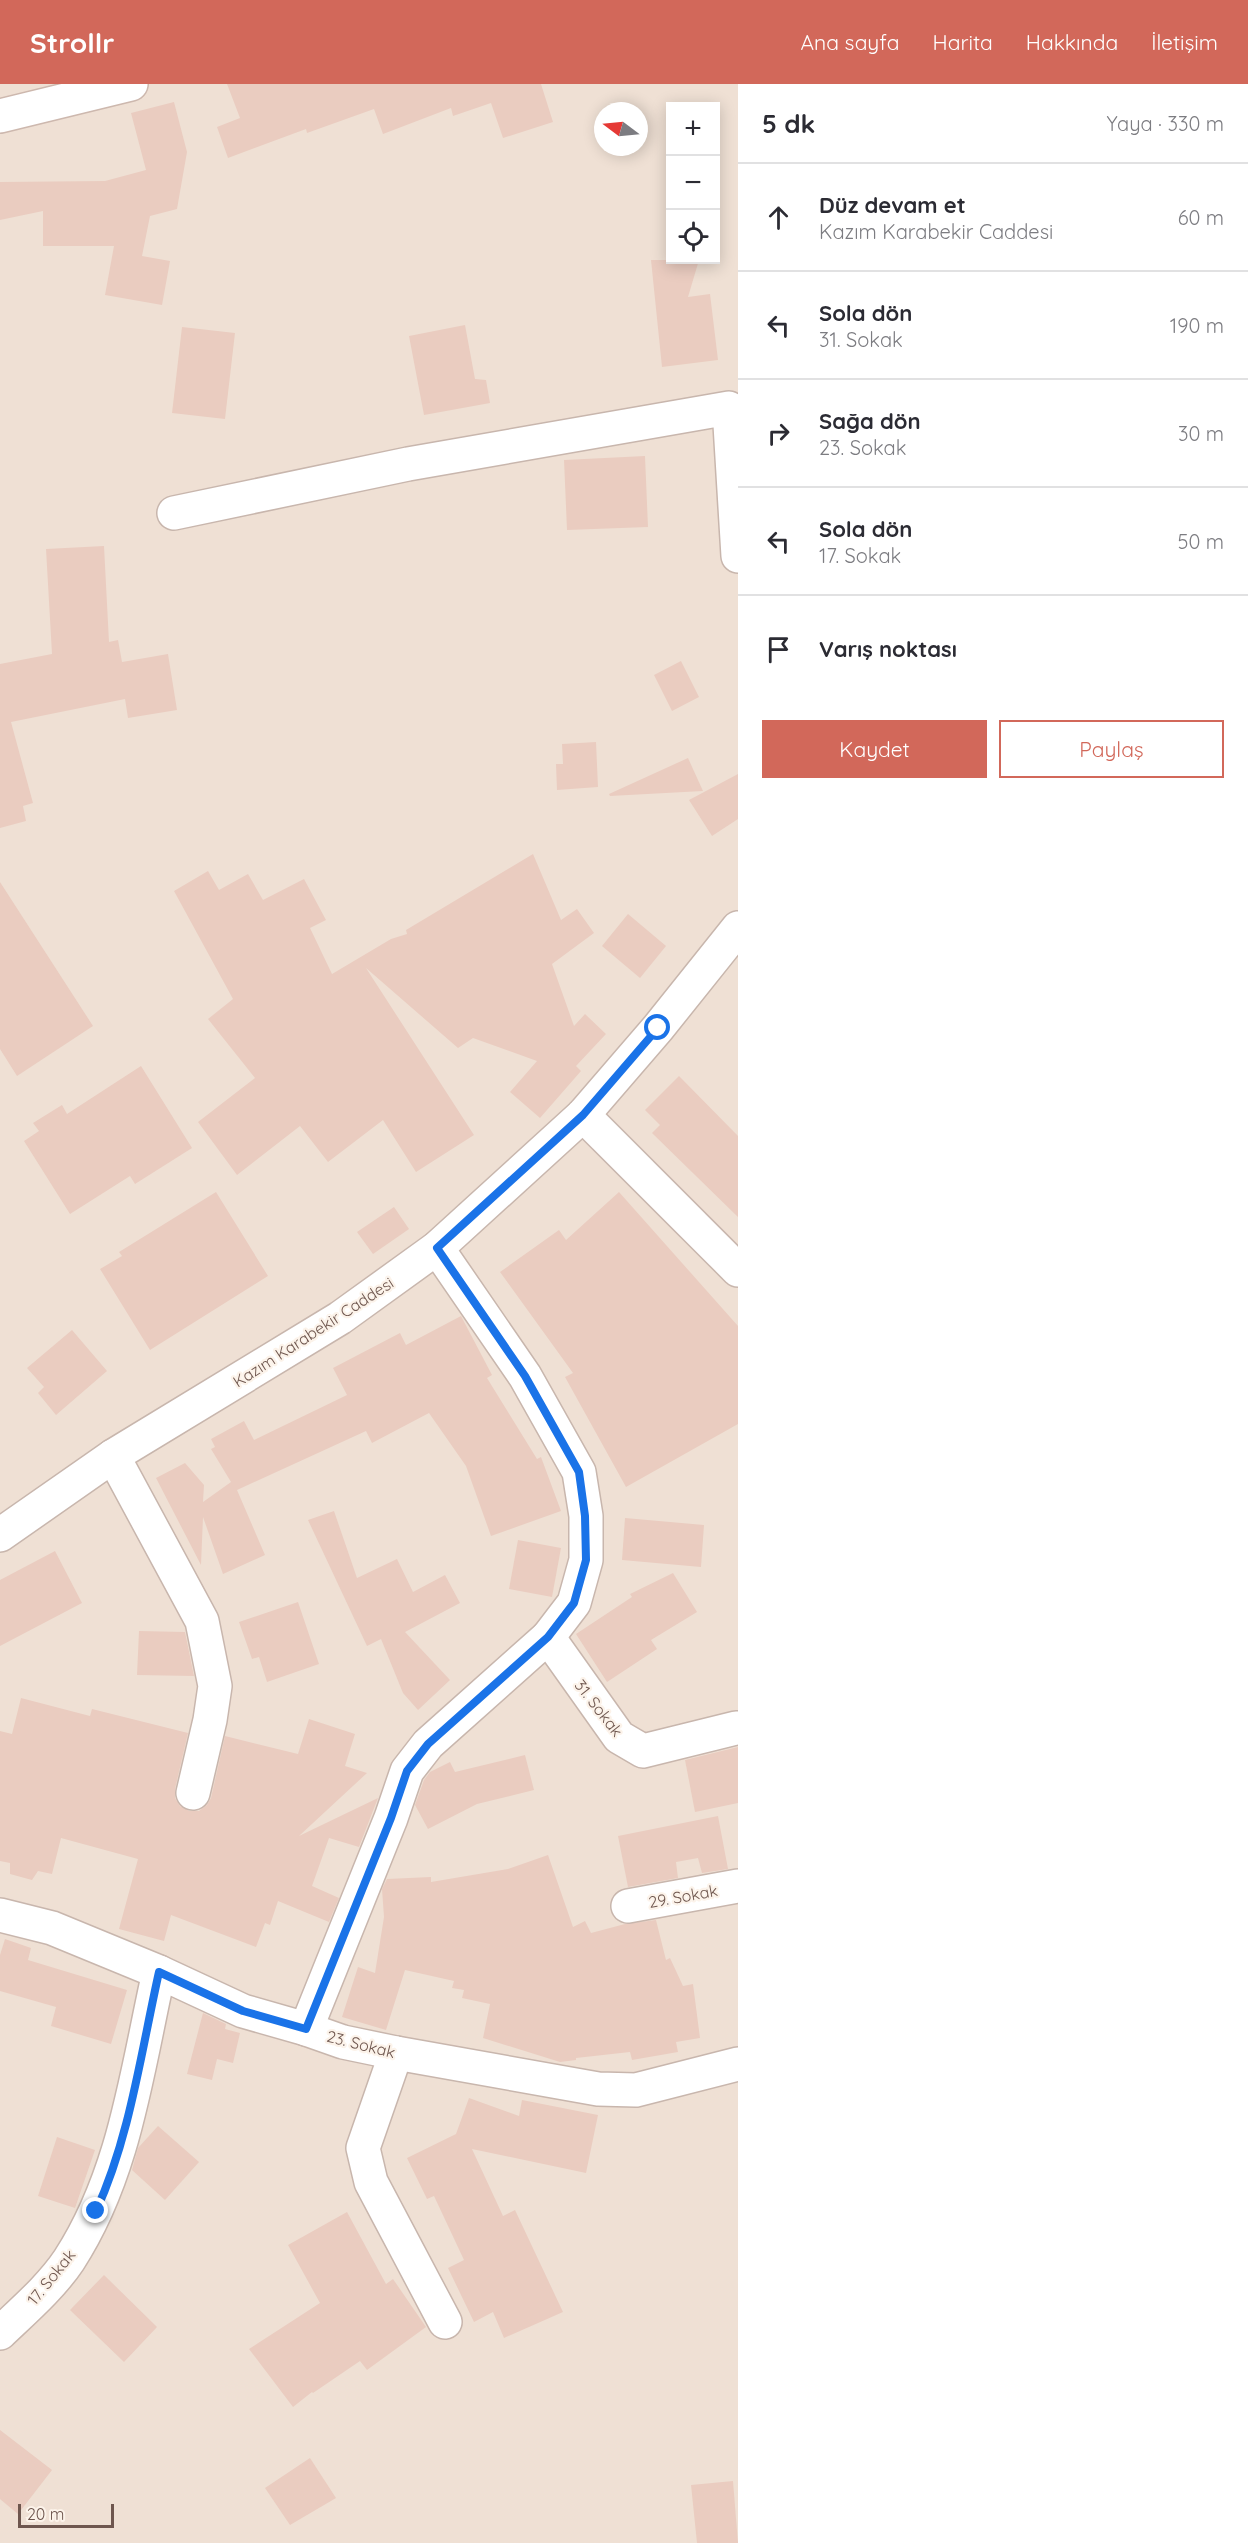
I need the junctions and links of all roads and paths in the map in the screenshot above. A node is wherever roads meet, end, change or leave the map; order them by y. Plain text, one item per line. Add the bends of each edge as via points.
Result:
1 (131, 84) edge
2 (0, 116) edge
3 (174, 513) dead end
4 (738, 556) edge
5 (738, 928) edge
6 (583, 1115) junction
7 (437, 1248) junction
8 (738, 1270) edge
9 (113, 1456) junction
10 (0, 1535) edge
11 (548, 1637) junction
12 (736, 1728) dead end
13 (193, 1793) dead end
14 (738, 1886) edge
15 (628, 1906) dead end
16 (0, 1915) edge
17 (159, 1972) junction
18 (306, 2029) junction
19 (396, 2053) junction
20 (738, 2064) edge
21 (445, 2322) dead end
22 (0, 2333) edge

1 - 2 street
3 - 4 street via 408,464 729,408
5 - 6 street, Kazım Karabekir Caddesi
6 - 7 street, Kazım Karabekir Caddesi
6 - 8 street
7 - 9 street, Kazım Karabekir Caddesi via 340,1318
7 - 11 street via 525,1376 579,1472 586,1560 574,1603
9 - 10 street, Kazım Karabekir Caddesi
9 - 13 street via 202,1621 215,1686
11 - 12 street, 31. Sokak via 618,1737 643,1751
11 - 18 street via 428,1744 407,1771
14 - 15 street, 29. Sokak
16 - 17 street, 23. Sokak via 52,1928
17 - 18 street, 23. Sokak via 243,2011
17 - 22 street, 17. Sokak via 109,2183 69,2261
18 - 19 street, 23. Sokak via 343,2042
19 - 20 street, 23. Sokak via 598,2089 636,2090
19 - 21 street via 363,2148 372,2182

